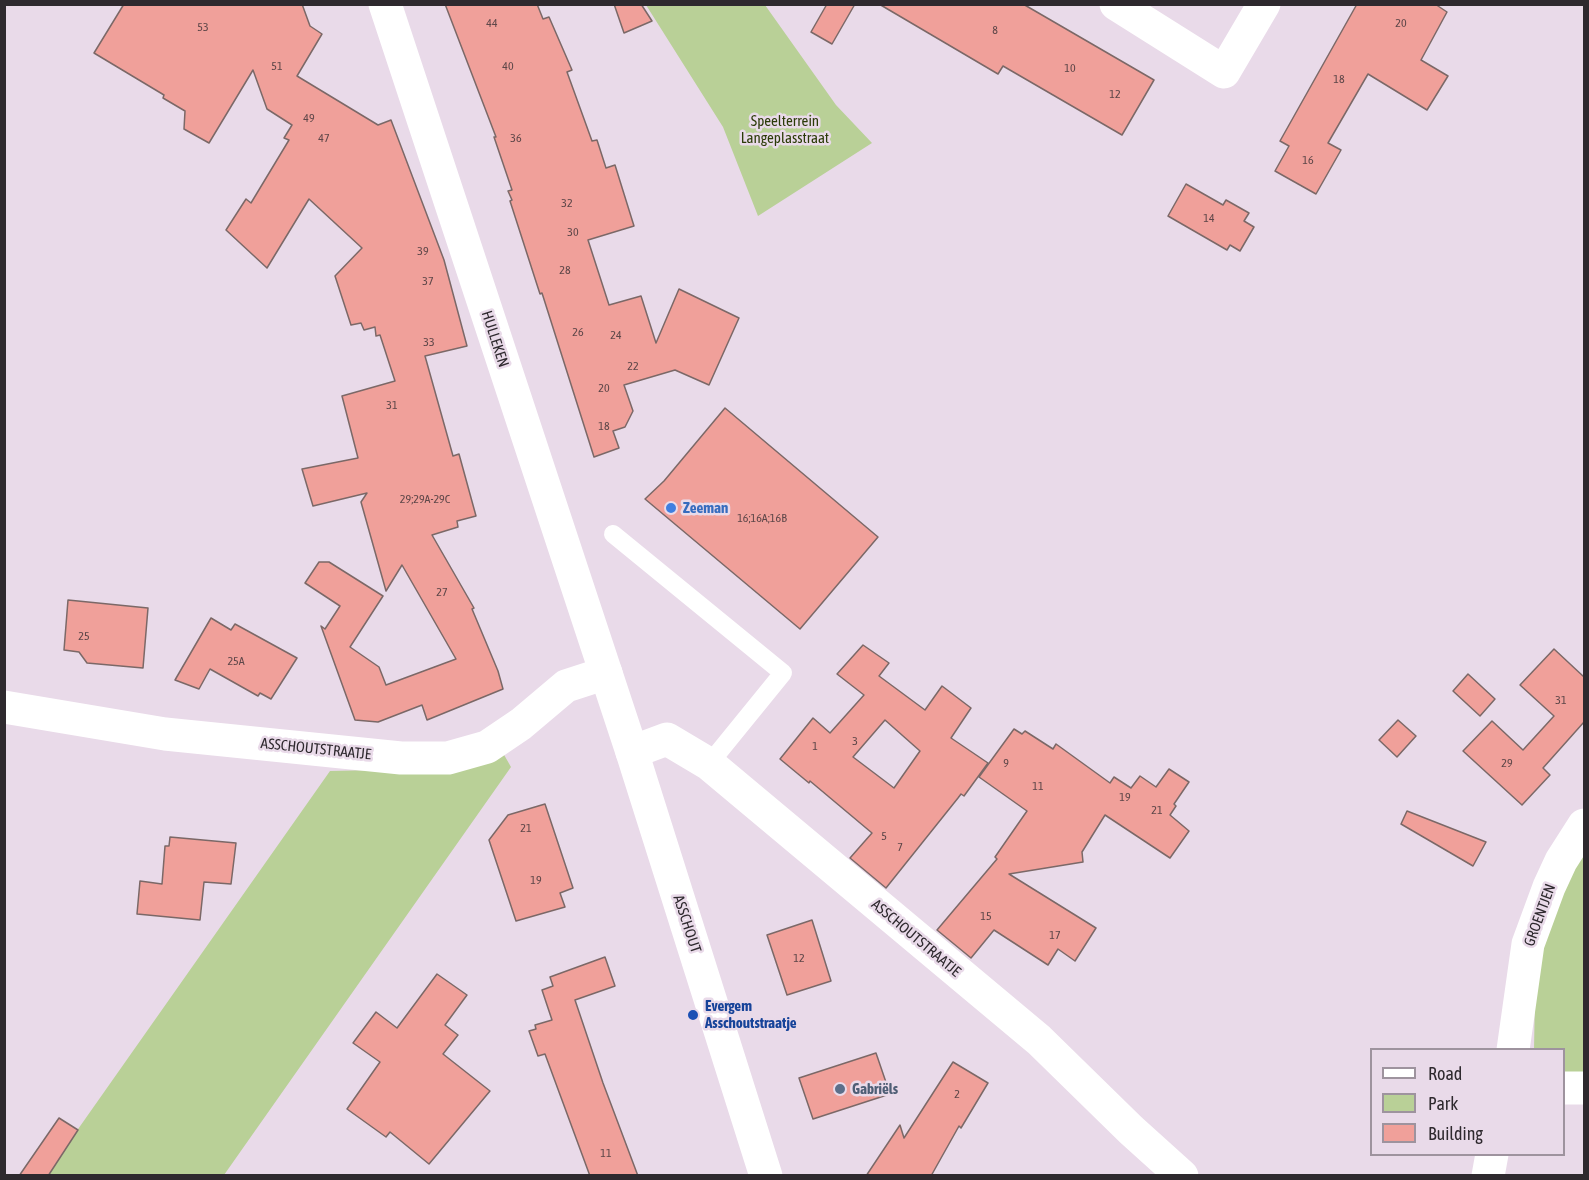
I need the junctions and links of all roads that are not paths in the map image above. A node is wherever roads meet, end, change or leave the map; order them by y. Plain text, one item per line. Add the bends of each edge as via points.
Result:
1 (385, 4) edge
2 (1116, 4) edge
3 (1264, 4) edge
4 (613, 534) dead end
5 (606, 673) junction
6 (4, 707) edge
7 (632, 752) junction
8 (709, 764) junction
9 (1584, 825) edge
10 (1513, 1048) edge
11 (1565, 1088) edge
12 (1584, 1088) edge
13 (766, 1176) edge
14 (1182, 1176) edge

1 - 5 street, HULLEKEN
2 - 3 street via 1224,72
4 - 8 lane via 783,674
5 - 6 street, ASSCHOUTSTRAATJE via 566,686 487,747 448,758 401,758 165,734
5 - 7 street, ASSCHOUT
7 - 8 street, ASSCHOUTSTRAATJE via 667,739
7 - 13 street, ASSCHOUT
8 - 14 street, ASSCHOUTSTRAATJE via 1039,1041
9 - 10 street, GROENTJEN via 1549,887 1528,944
11 - 12 street

